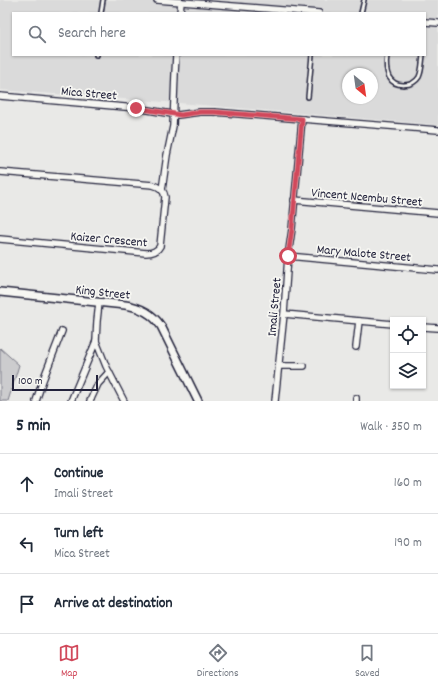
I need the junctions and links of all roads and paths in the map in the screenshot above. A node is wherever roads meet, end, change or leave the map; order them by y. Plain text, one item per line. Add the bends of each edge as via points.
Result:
1 (103, 0) edge
2 (157, 0) edge
3 (364, 0) edge
4 (181, 2) junction
5 (235, 3) edge
6 (101, 12) edge
7 (180, 12) edge
8 (307, 12) edge
9 (361, 12) edge
10 (426, 22) edge
11 (438, 23) edge
12 (176, 56) edge
13 (312, 56) edge
14 (387, 56) edge
15 (423, 56) edge
16 (0, 96) edge
17 (308, 97) dead end
18 (173, 114) junction
19 (302, 119) junction
20 (438, 130) edge
21 (0, 172) edge
22 (162, 190) junction
23 (294, 200) junction
24 (438, 213) edge
25 (0, 239) edge
26 (288, 256) junction
27 (438, 270) edge
28 (0, 292) edge
29 (99, 303) junction
30 (284, 314) junction
31 (359, 321) junction
32 (390, 324) edge
33 (426, 327) edge
34 (438, 328) edge
35 (62, 331) dead end
36 (96, 341) junction
37 (356, 347) dead end
38 (278, 366) junction
39 (304, 366) dead end
40 (110, 372) junction
41 (36, 401) edge
42 (71, 401) edge
43 (90, 401) edge
44 (124, 401) edge
45 (198, 401) edge
46 (275, 401) edge

1 - 6 lane
2 - 4 street
3 - 9 lane
4 - 5 street
4 - 7 street
5 - 8 street
10 - 11 street
12 - 18 street
13 - 17 lane
14 - 15 lane via 390,78 406,85 411,84 420,75
16 - 18 street, Mica Street via 136,108
18 - 19 street, Mica Street via 214,112
18 - 22 street
19 - 20 street, Mica Street
19 - 23 street, Imali Street
21 - 22 street via 153,185
22 - 25 street, Kaizer Crescent via 165,197 160,244 157,251 152,253
23 - 24 street, Vincent Ncembu Street
23 - 26 street, Imali Street
26 - 27 street, Mary Malote Street
26 - 30 street, Imali Street
28 - 29 street, King Street
29 - 36 street
29 - 45 street, King Street via 139,308 154,318 164,331
30 - 31 street
30 - 38 street, Imali Street
31 - 32 street
31 - 37 street
33 - 34 street
35 - 41 street
36 - 40 street
36 - 42 street
38 - 39 street
38 - 46 street, Imali Street
40 - 43 street via 98,384
40 - 44 street

